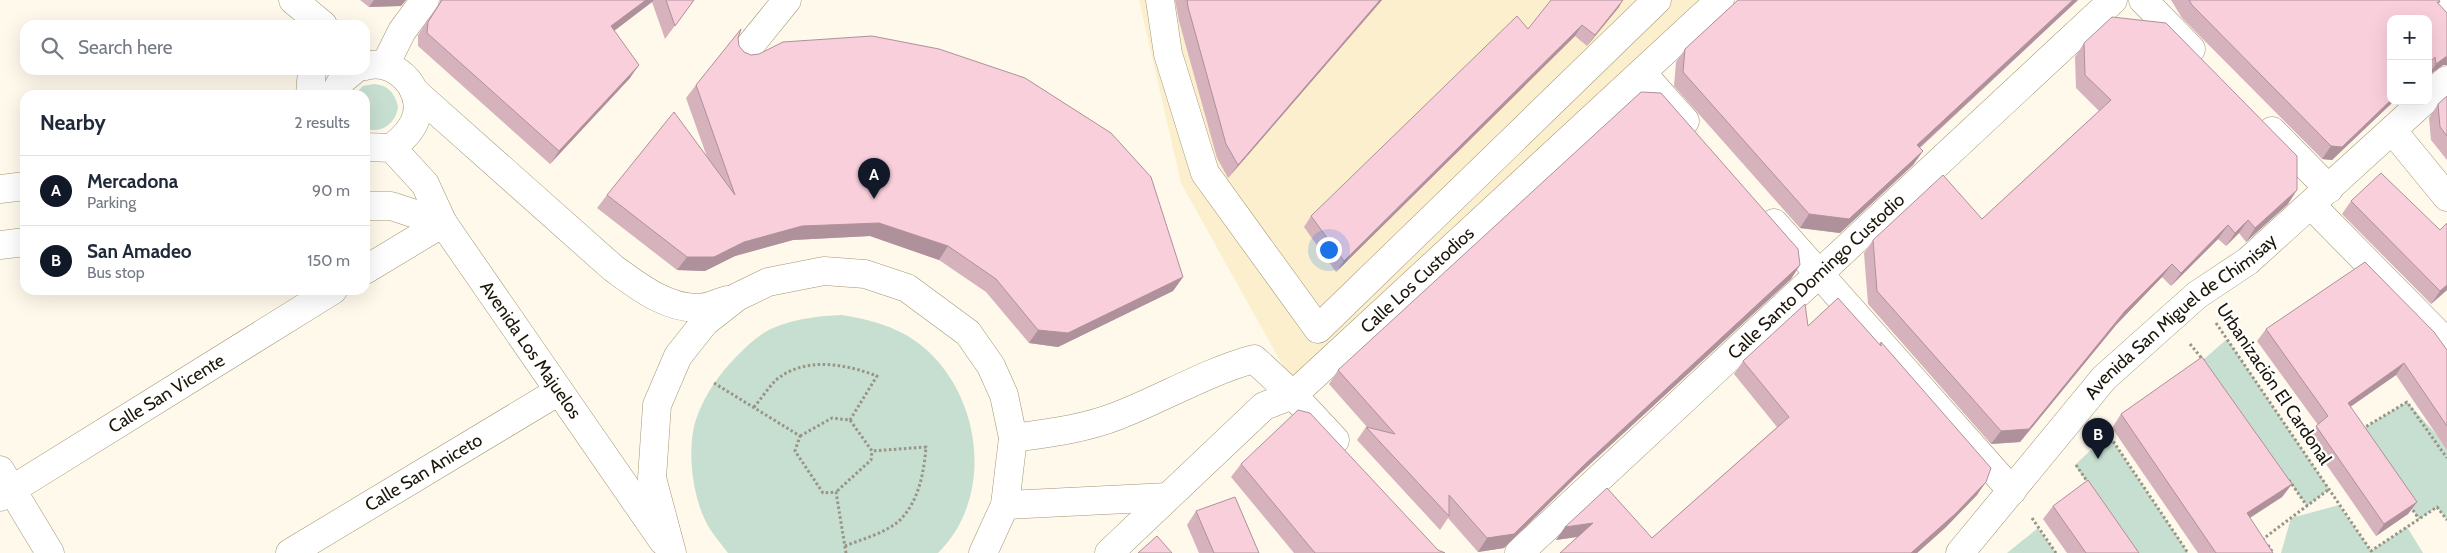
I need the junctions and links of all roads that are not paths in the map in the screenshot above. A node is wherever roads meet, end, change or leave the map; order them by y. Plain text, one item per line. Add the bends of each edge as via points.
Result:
1 (292, 0) edge
2 (425, 0) edge
3 (788, 0) edge
4 (1160, 0) edge
5 (1657, 0) edge
6 (1720, 0) edge
7 (2113, 0) edge
8 (2142, 0) edge
9 (2438, 0) edge
10 (2447, 10) edge
11 (298, 20) edge
12 (305, 20) edge
13 (317, 20) edge
14 (744, 53) edge
15 (370, 59) edge
16 (2212, 70) edge
17 (370, 72) edge
18 (1642, 73) junction
19 (312, 75) edge
20 (2447, 80) edge
21 (310, 90) edge
22 (414, 91) junction
23 (2432, 93) edge
24 (2420, 105) edge
25 (2253, 112) edge
26 (2392, 130) junction
27 (1701, 140) edge
28 (375, 151) edge
29 (20, 187) edge
30 (0, 189) edge
31 (2320, 197) junction
32 (2447, 197) edge
33 (370, 206) edge
34 (1760, 207) edge
35 (443, 222) junction
36 (20, 243) edge
37 (0, 245) edge
38 (370, 267) edge
39 (1820, 274) junction
40 (325, 295) edge
41 (737, 297) junction
42 (2447, 343) edge
43 (559, 391) junction
44 (1293, 395) junction
45 (1013, 438) junction
46 (1353, 460) edge
47 (4, 485) edge
48 (2012, 491) junction
49 (1168, 497) junction
50 (1005, 505) junction
51 (50, 553) edge
52 (290, 553) edge
53 (671, 553) edge
54 (983, 553) edge
55 (1109, 553) edge
56 (1519, 553) edge
57 (1960, 553) edge

1 - 11 street
1 - 12 street
1 - 13 street
2 - 15 street via 402,31
3 - 14 street
4 - 5 street via 1168,54 1205,173 1318,329
6 - 18 street, Calle Los Custodios
7 - 39 street, Calle Santo Domingo Custodio
8 - 16 street
9 - 10 street
17 - 22 street via 402,73
18 - 27 street
18 - 44 street, Calle Los Custodios
19 - 21 street
20 - 23 street
22 - 28 street via 417,113 408,134
22 - 41 street via 613,268 644,291 672,304 698,308
24 - 26 street, Avenida San Miguel de Chimisay
25 - 31 street
26 - 31 street, Avenida San Miguel de Chimisay
26 - 32 street
28 - 35 street, Avenida Los Majuelos via 425,184
29 - 30 street
31 - 42 street
31 - 48 street, Avenida San Miguel de Chimisay via 2248,261 2197,295 2104,378
33 - 35 street via 392,206
34 - 39 street
35 - 38 street
35 - 43 street, Avenida Los Majuelos
36 - 37 street
39 - 48 street
39 - 56 street, Calle Santo Domingo Custodio
40 - 47 street, Calle San Vicente
41 - 45 street via 768,282 824,271 865,274 907,288 968,333 991,366 1004,395
41 - 53 street via 705,322 678,356 657,405 652,478
43 - 52 street, Calle San Aniceto
43 - 53 street, Avenida Los Majuelos
44 - 45 street via 1254,359 1227,366 1100,422
44 - 46 street
44 - 49 street, Calle Los Custodios via 1264,406
45 - 50 street
47 - 51 street
48 - 57 street, Avenida San Miguel de Chimisay
49 - 50 street
49 - 55 street, Calle Los Custodios
50 - 54 street

